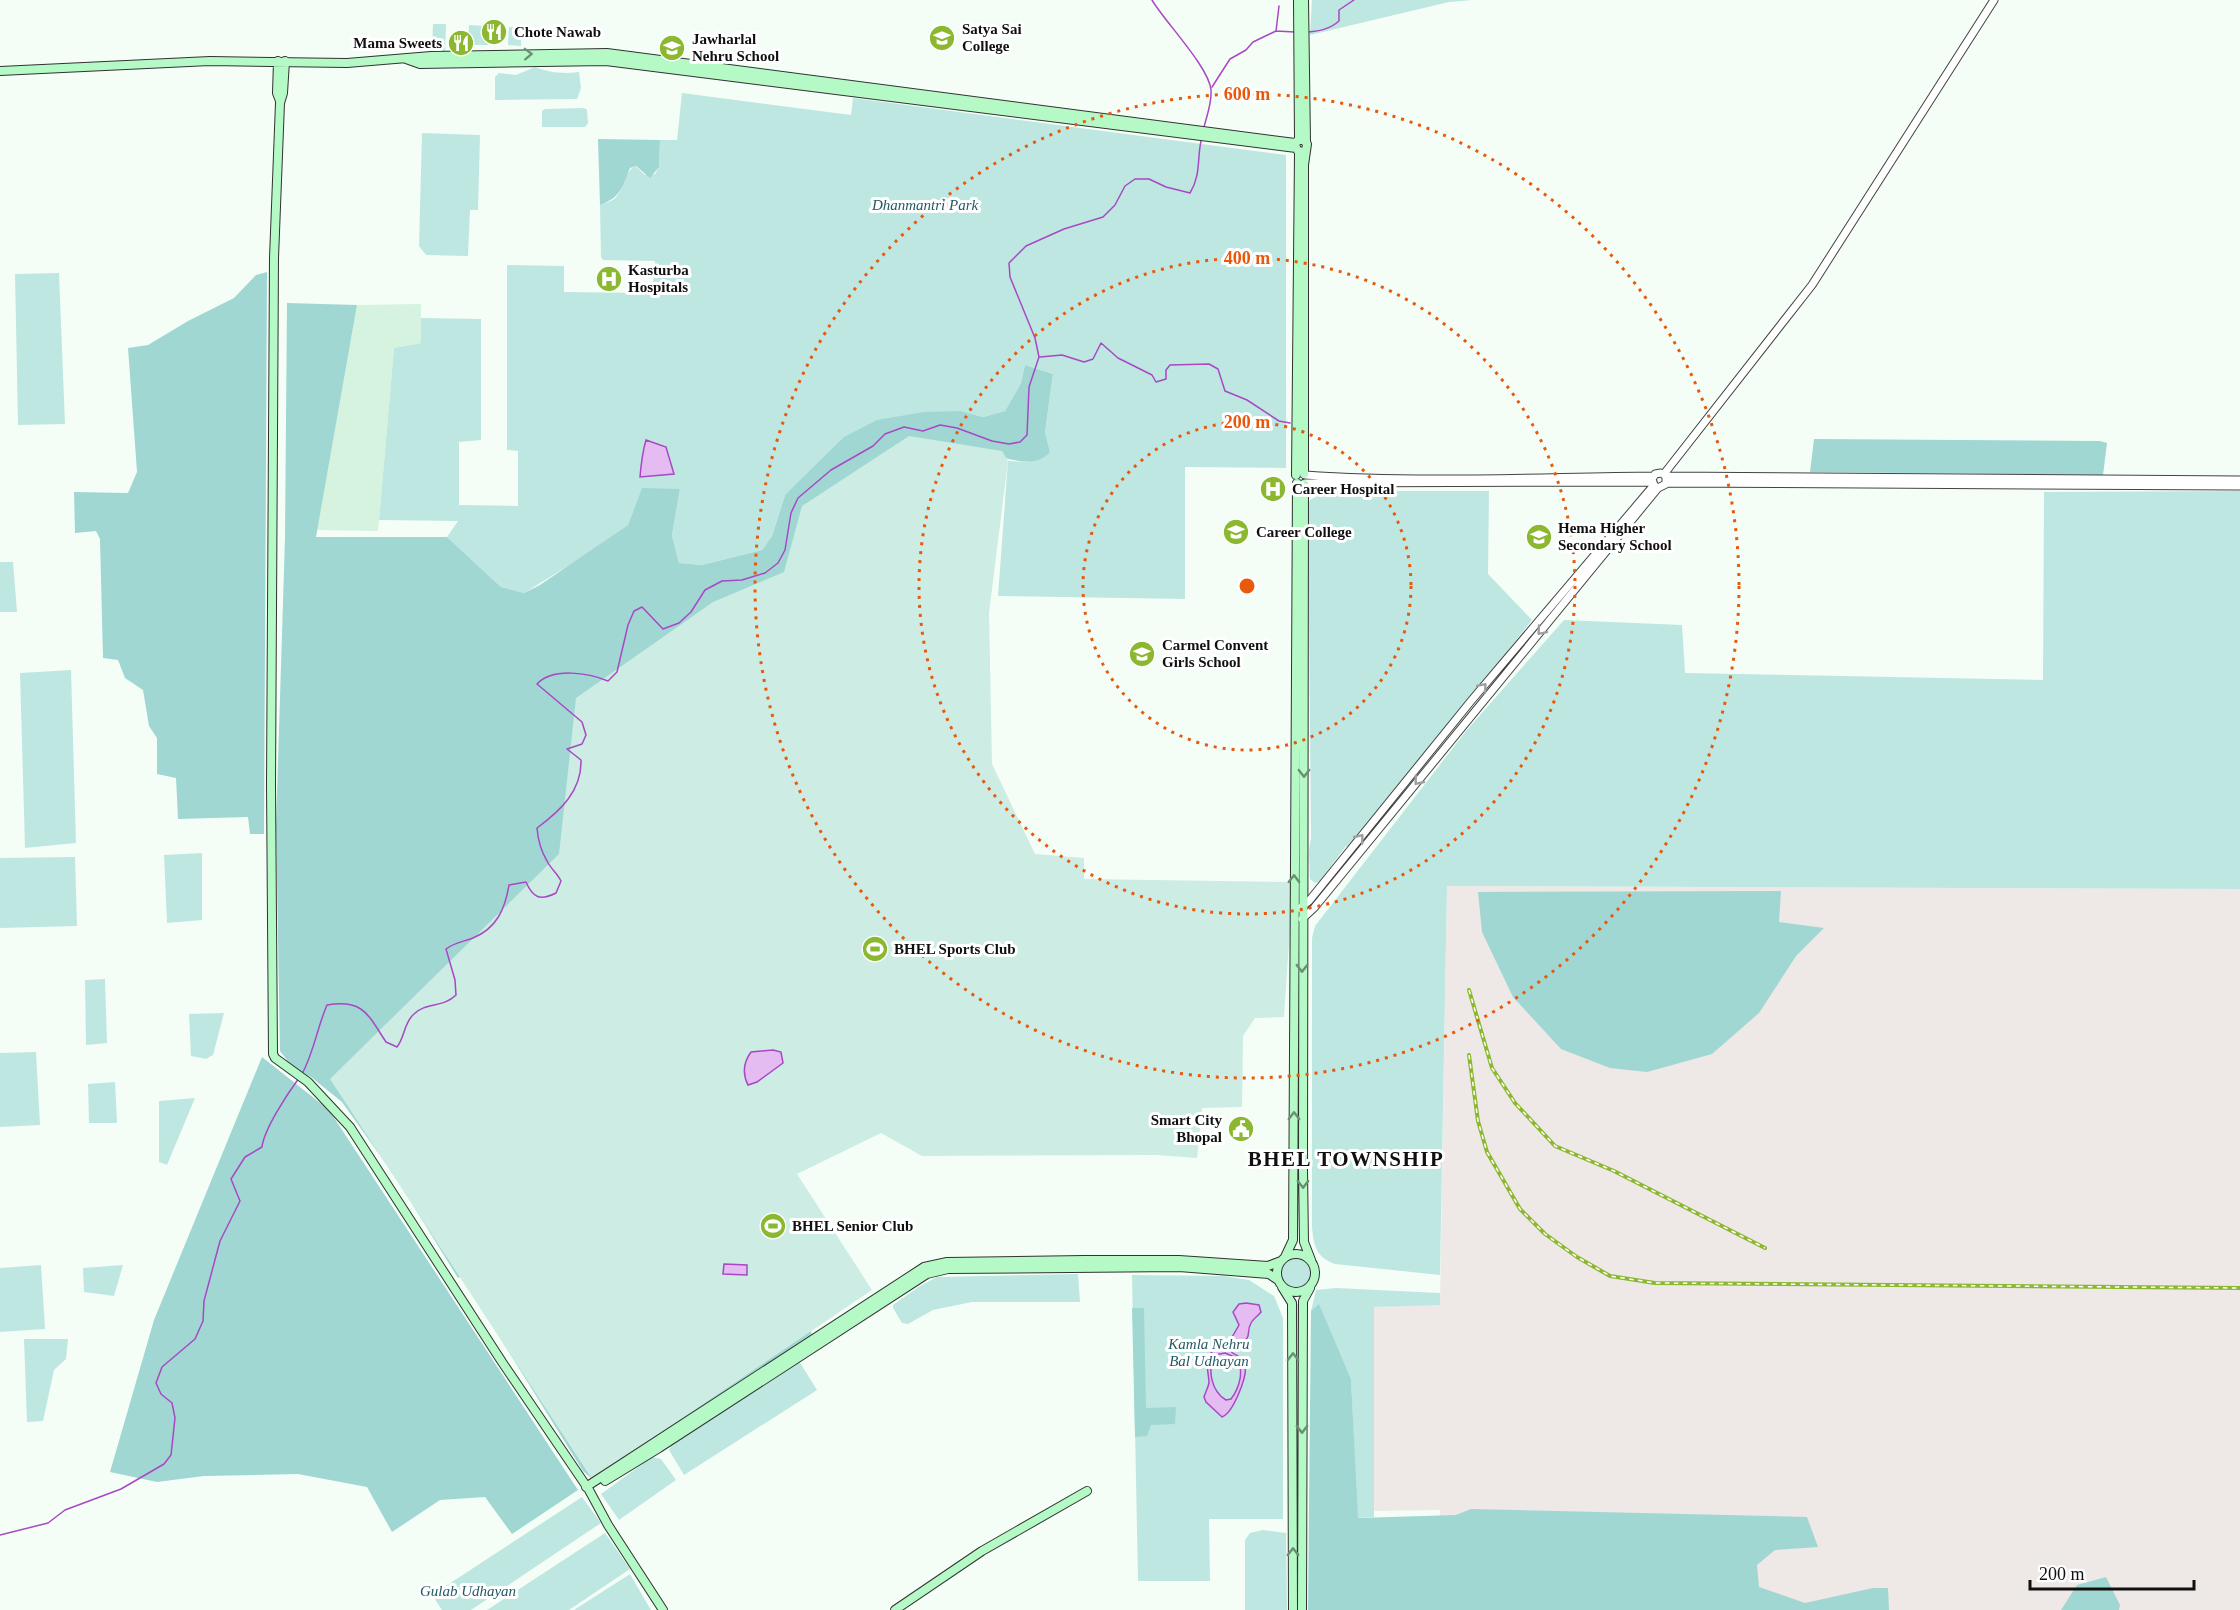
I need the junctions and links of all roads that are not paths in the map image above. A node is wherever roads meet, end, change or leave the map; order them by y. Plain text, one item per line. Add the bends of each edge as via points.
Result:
1 (1298, 0) edge
2 (1304, 0) edge
3 (1994, 0) edge
4 (1301, 24) junction
5 (282, 61) junction
6 (0, 71) edge
7 (1300, 146) junction
8 (1665, 478) junction
9 (1302, 479) junction
10 (2240, 480) edge
11 (1655, 483) junction
12 (2240, 486) edge
13 (1299, 845) junction
14 (1302, 907) junction
15 (1294, 914) junction
16 (1302, 919) junction
17 (1293, 926) junction
18 (1283, 1259) junction
19 (1311, 1260) junction
20 (1229, 1267) junction
21 (1280, 1283) junction
22 (1310, 1288) junction
23 (588, 1488) junction
24 (1087, 1491) dead end
25 (663, 1610) edge
26 (895, 1610) edge
27 (1293, 1610) edge
28 (1302, 1610) edge

1 - 4 main road
2 - 4 main road
3 - 8 street via 1812,285
4 - 7 main road
5 - 6 main road
5 - 7 main road via 606,61
5 - 23 main road via 274,270 274,1058 308,1082 350,1127
7 - 9 main road via 1304,165
8 - 10 street
8 - 11 street via 1664,487
8 - 11 street via 1658,473
8 - 12 street
9 - 11 street via 1395,477
9 - 13 main road
14 -> 11 street
11 -> 16 street
13 - 14 main road
15 -> 13 main road
14 - 15 street
14 - 16 main road
15 - 17 main road
16 - 17 street
16 -> 19 main road via 1304,1242
18 -> 17 main road via 1293,1240
18 - 19 main road via 1301,1254
18 - 20 main road via 1268,1266
18 - 21 main road via 1278,1267
19 - 22 main road via 1316,1272
20 - 21 main road via 1269,1274
20 - 23 main road via 948,1269 927,1274 659,1448
21 - 22 main road via 1299,1293
27 -> 21 main road via 1292,1303
22 -> 28 main road via 1303,1301
23 - 25 main road
24 - 26 main road via 982,1551

